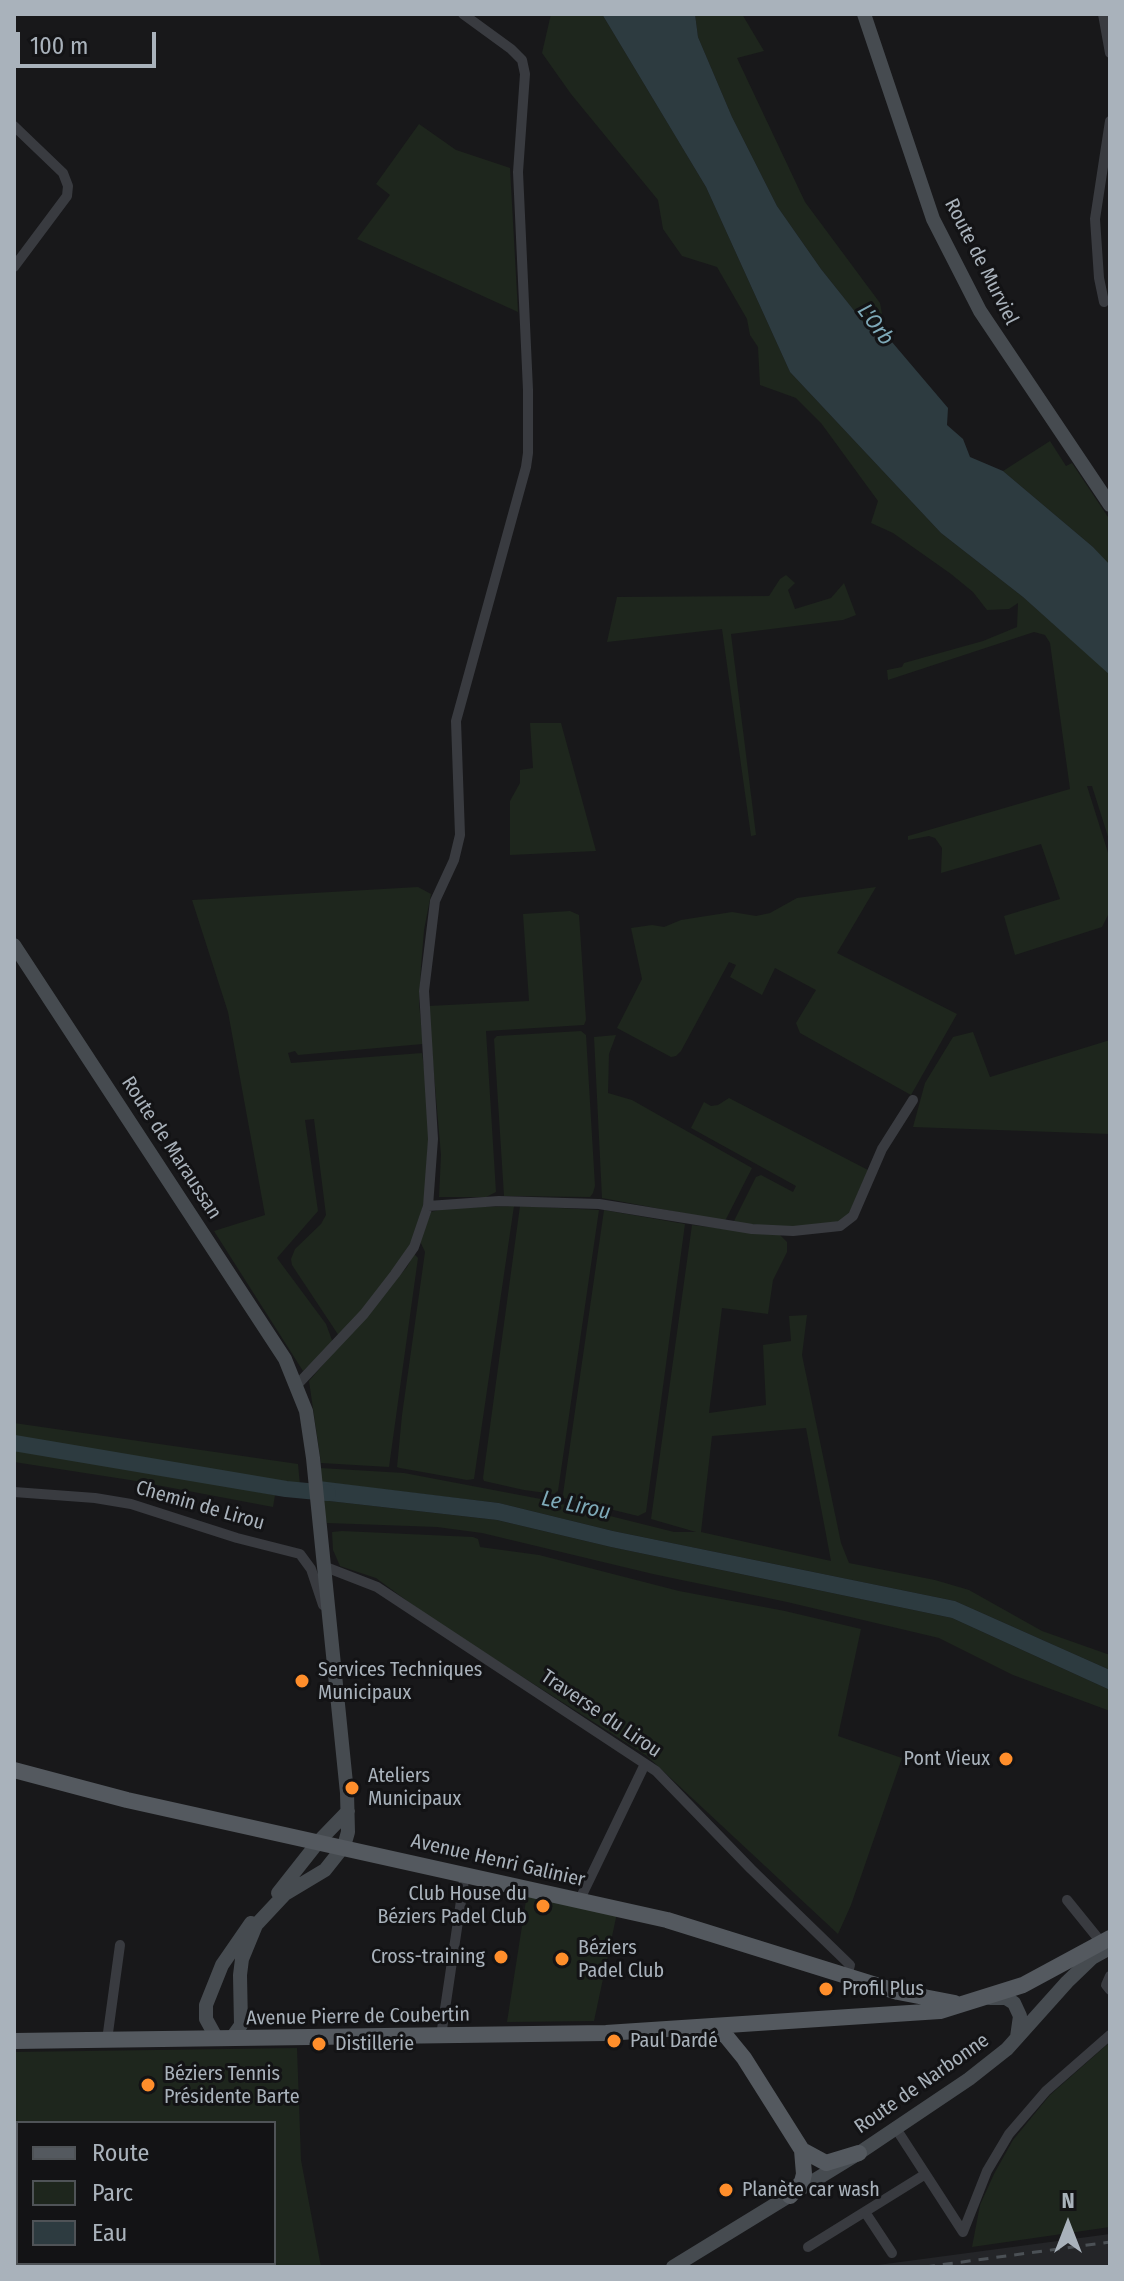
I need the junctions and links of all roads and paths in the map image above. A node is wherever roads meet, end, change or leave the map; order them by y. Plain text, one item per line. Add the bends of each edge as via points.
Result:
1 (463, 14) edge
2 (864, 14) edge
3 (1103, 14) edge
4 (1110, 53) edge
5 (1110, 121) edge
6 (14, 126) edge
7 (14, 267) edge
8 (1104, 302) dead end
9 (1110, 505) edge
10 (14, 945) edge
11 (14, 955) edge
12 (913, 1100) dead end
13 (175, 1194) junction
14 (428, 1206) junction
15 (294, 1379) junction
16 (14, 1492) edge
17 (323, 1566) junction
18 (329, 1622) junction
19 (645, 1764) junction
20 (14, 1770) edge
21 (348, 1811) junction
22 (319, 1841) junction
23 (344, 1846) junction
24 (465, 1874) junction
25 (580, 1899) junction
26 (1067, 1900) dead end
27 (1107, 1943) edge
28 (120, 1945) dead end
29 (848, 1970) junction
30 (1110, 1976) edge
31 (1110, 1990) edge
32 (990, 1998) junction
33 (969, 2004) junction
34 (764, 2023) junction
35 (703, 2026) junction
36 (1110, 2035) edge
37 (441, 2036) junction
38 (1017, 2038) junction
39 (224, 2039) junction
40 (107, 2040) junction
41 (14, 2041) edge
42 (744, 2058) junction
43 (895, 2127) junction
44 (802, 2150) junction
45 (859, 2153) junction
46 (924, 2175) junction
47 (790, 2196) junction
48 (865, 2212) junction
49 (808, 2247) dead end
50 (892, 2253) dead end
51 (673, 2267) edge

1 - 14 street via 511,49 522,60 525,74 518,172 528,453 456,721 460,835 435,901 424,991 433,1139
2 - 9 main road, Route de Murviel via 933,219 980,311
3 - 4 street
5 - 8 street via 1095,219
6 - 7 street via 63,173 68,186 67,196
10 - 13 main road, Route de Maraussan
11 - 13 main road, Route de Maraussan
12 - 14 street via 882,1149 853,1216 840,1226 752,1229 599,1204 499,1201
13 - 15 main road, Route de Maraussan
14 - 15 street via 414,1247 395,1274 364,1314
15 - 17 main road, Route de Maraussan via 306,1411
16 - 18 street, Chemin de Lirou via 131,1504 300,1554 311,1569
17 - 18 main road, Route de Maraussan
17 - 19 street, Traverse du Lirou via 377,1587
18 - 21 main road, Route de Maraussan
19 - 25 street
19 - 29 street, Traverse du Lirou
20 - 22 main road, Avenue Henri Galinier via 82,1790
21 - 22 main road
21 - 23 main road, Route de Maraussan
22 - 23 main road, Avenue Henri Galinier
22 - 39 main road via 222,1965 206,2019
23 - 24 main road, Avenue Henri Galinier
23 - 39 main road via 325,1870 285,1894 256,1925 242,1959 241,2025
24 - 25 main road, Avenue Henri Galinier
24 - 37 street
25 - 29 main road, Avenue Henri Galinier
26 - 27 street
27 - 32 main road, Avenue Pierre de Coubertin
27 - 38 main road, Route de Narbonne
28 - 40 street
29 - 33 main road, Avenue Henri Galinier via 898,1992
30 - 31 street
32 - 33 main road, Avenue Pierre de Coubertin
32 - 38 main road via 1014,2003 1020,2016
33 - 34 main road, Avenue Pierre de Coubertin via 940,2011
34 - 35 main road, Avenue Pierre de Coubertin
34 - 42 main road via 750,2032
35 - 37 main road, Avenue Pierre de Coubertin
35 - 42 main road via 720,2031
36 - 46 street via 1046,2091 1009,2134 987,2171 963,2232
37 - 39 main road, Avenue Pierre de Coubertin
38 - 43 main road, Route de Narbonne via 986,2066
39 - 40 main road, Avenue Pierre de Coubertin
40 - 41 main road, Avenue Pierre de Coubertin
42 - 44 main road
43 - 45 main road, Route de Narbonne
43 - 46 street
44 - 45 main road, Route de Narbonne via 826,2163
44 - 47 main road, Route de Narbonne via 802,2182
45 - 47 main road, Route de Narbonne
46 - 48 street
47 - 51 main road, Route de Narbonne
48 - 49 street
48 - 50 street

